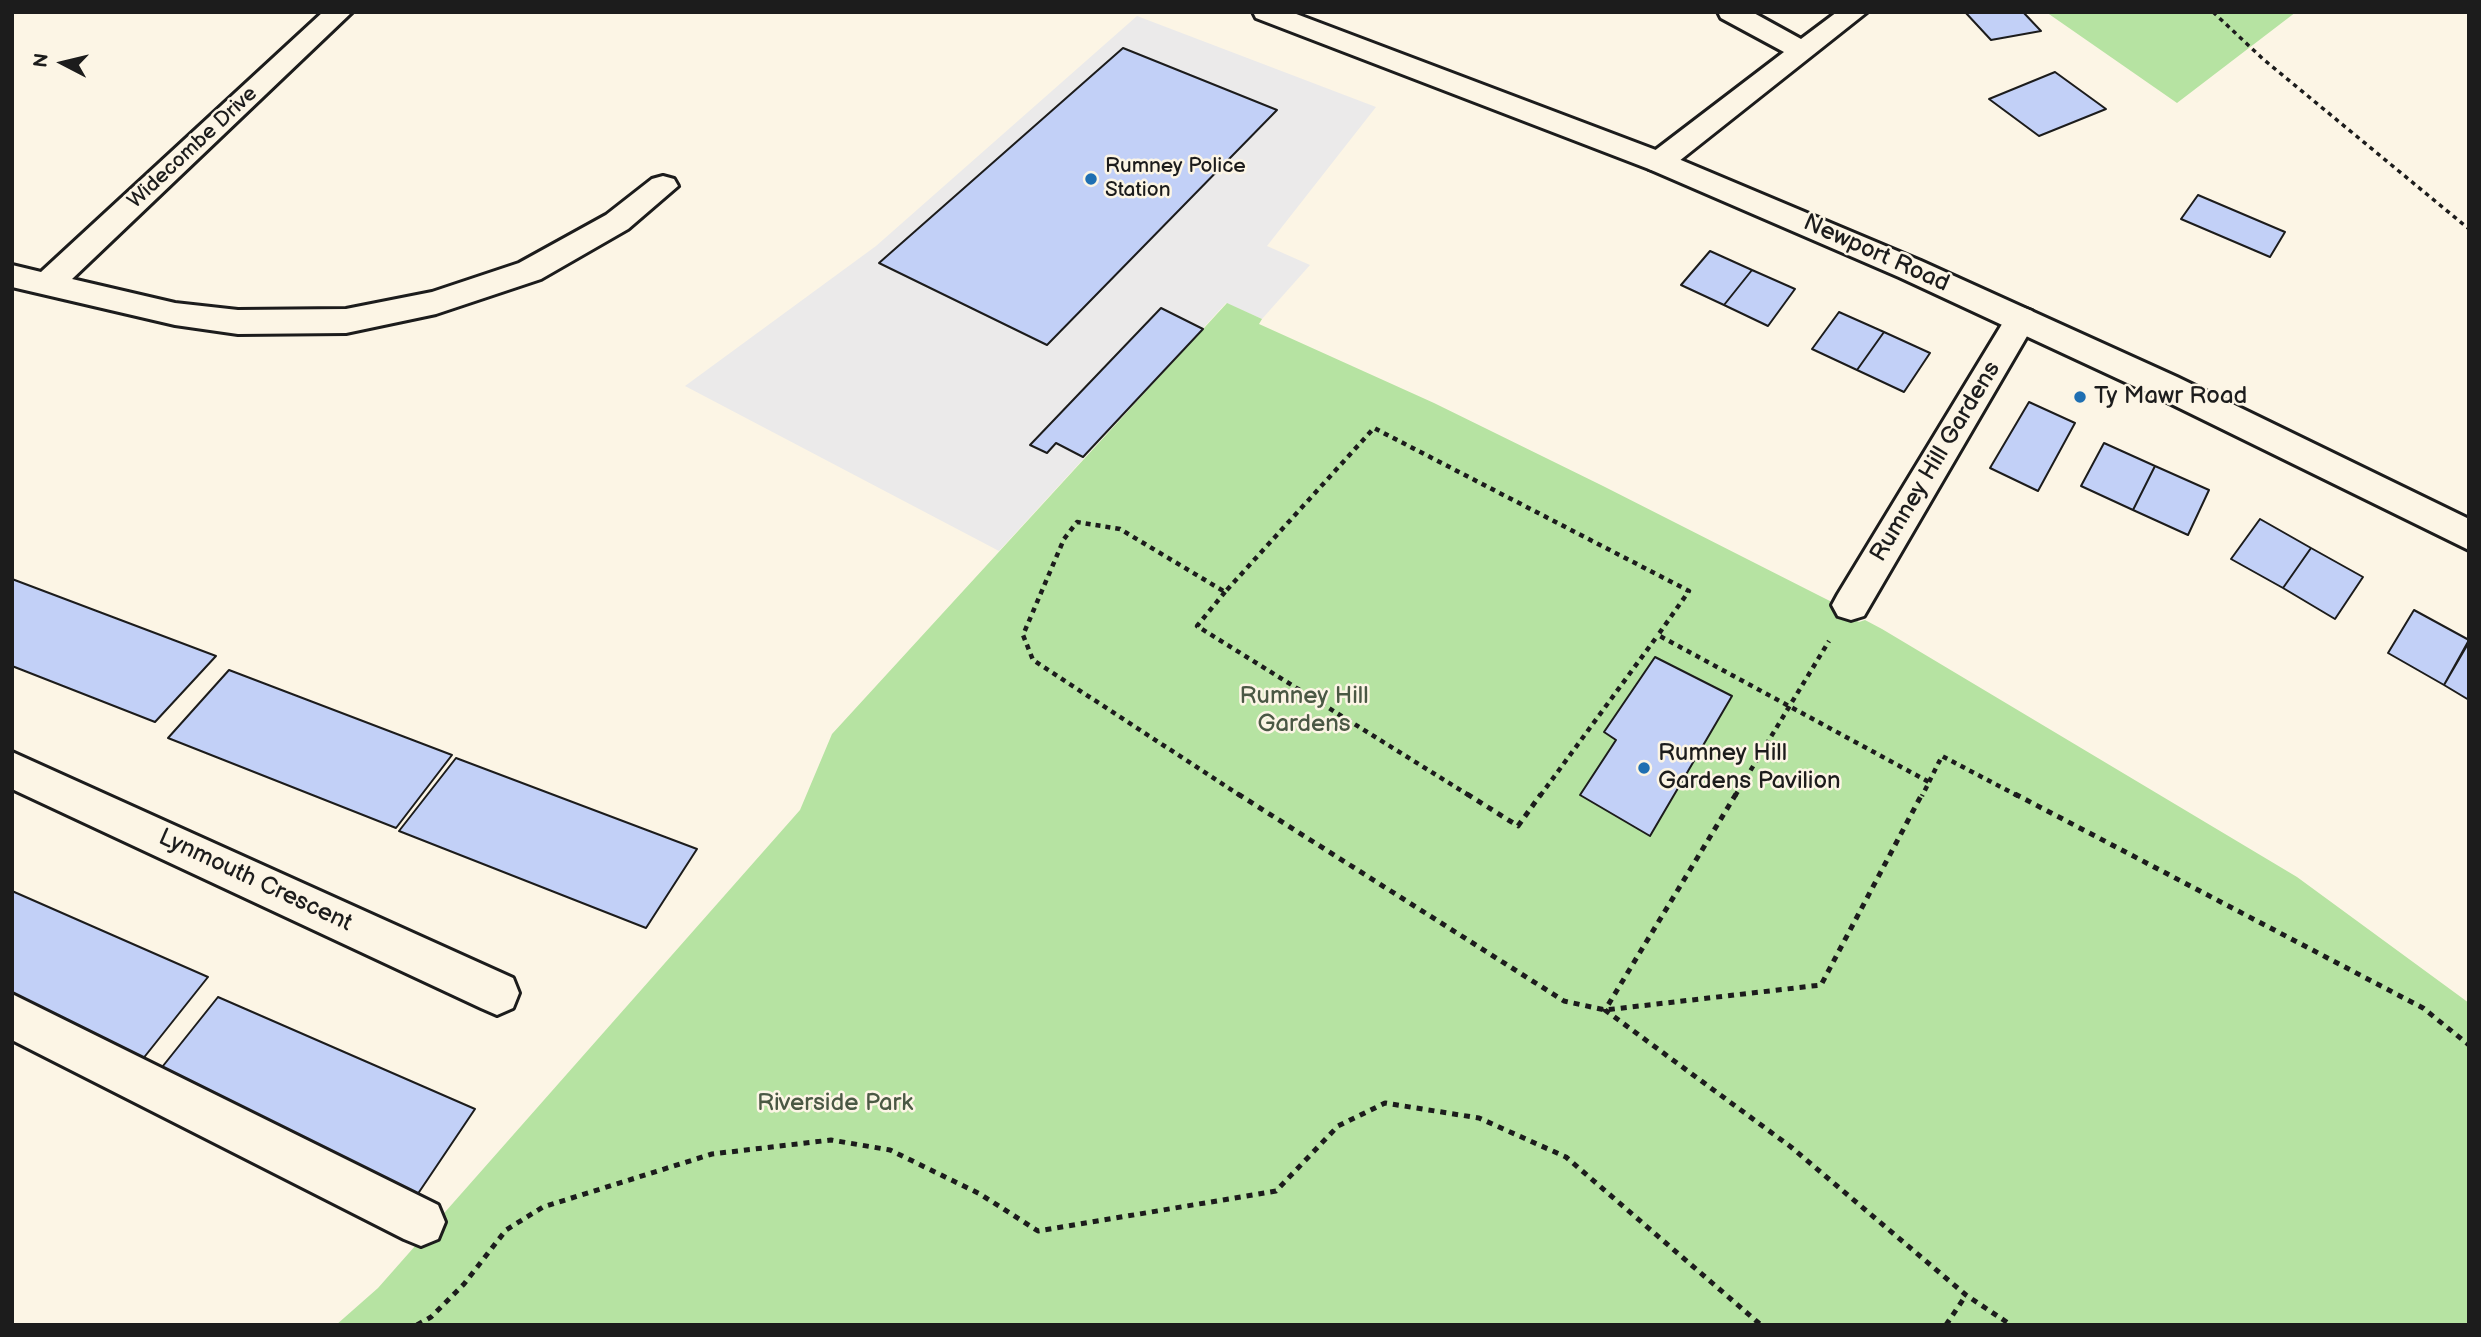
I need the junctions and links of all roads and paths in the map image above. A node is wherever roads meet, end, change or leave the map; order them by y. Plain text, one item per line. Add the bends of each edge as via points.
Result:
1 (339, 12) edge
2 (1266, 12) edge
3 (1731, 12) edge
4 (1854, 12) edge
5 (2213, 12) edge
6 (1802, 51) junction
7 (1659, 162) junction
8 (663, 186) dead end
9 (2469, 229) edge
10 (12, 276) edge
11 (47, 284) junction
12 (2021, 319) junction
13 (2469, 536) edge
14 (1226, 592) junction
15 (1852, 605) joint
16 (1658, 635) junction
17 (1790, 706) junction
18 (12, 770) edge
19 (1929, 782) junction
20 (498, 993) dead end
21 (1605, 1010) junction
22 (12, 1016) edge
23 (2469, 1045) edge
24 (421, 1222) dead end
25 (1966, 1295) junction
26 (417, 1325) edge
27 (1761, 1325) edge
28 (1946, 1325) edge
29 (2011, 1325) edge

1 - 11 street, Widecombe Drive
2 - 7 street, Newport Road
3 - 6 street
4 - 6 street
5 - 9 path via 2263,59
6 - 7 street
7 - 12 street, Newport Road
8 - 11 street via 617,222 530,271 436,303 346,321 238,322 175,314
10 - 11 street
12 - 13 street, Newport Road
12 - 15 street, Rumney Hill Gardens
14 - 16 path via 1374,428 1689,591
14 - 16 path via 1197,626 1518,827
14 - 21 path via 1120,529 1077,522 1064,539 1023,635 1033,660 1134,728 1564,1001
15 - 17 path
16 - 17 path
17 - 19 path
17 - 21 path
18 - 20 street, Lynmouth Crescent
19 - 21 path via 1821,985
19 - 23 path via 1942,756 2423,1008
21 - 25 path via 1791,1147
22 - 24 street
25 - 28 path
25 - 29 path
26 - 27 path via 464,1284 506,1230 544,1207 712,1154 831,1140 890,1150 980,1194 1038,1231 1276,1191 1338,1126 1385,1103 1479,1118 1566,1157

